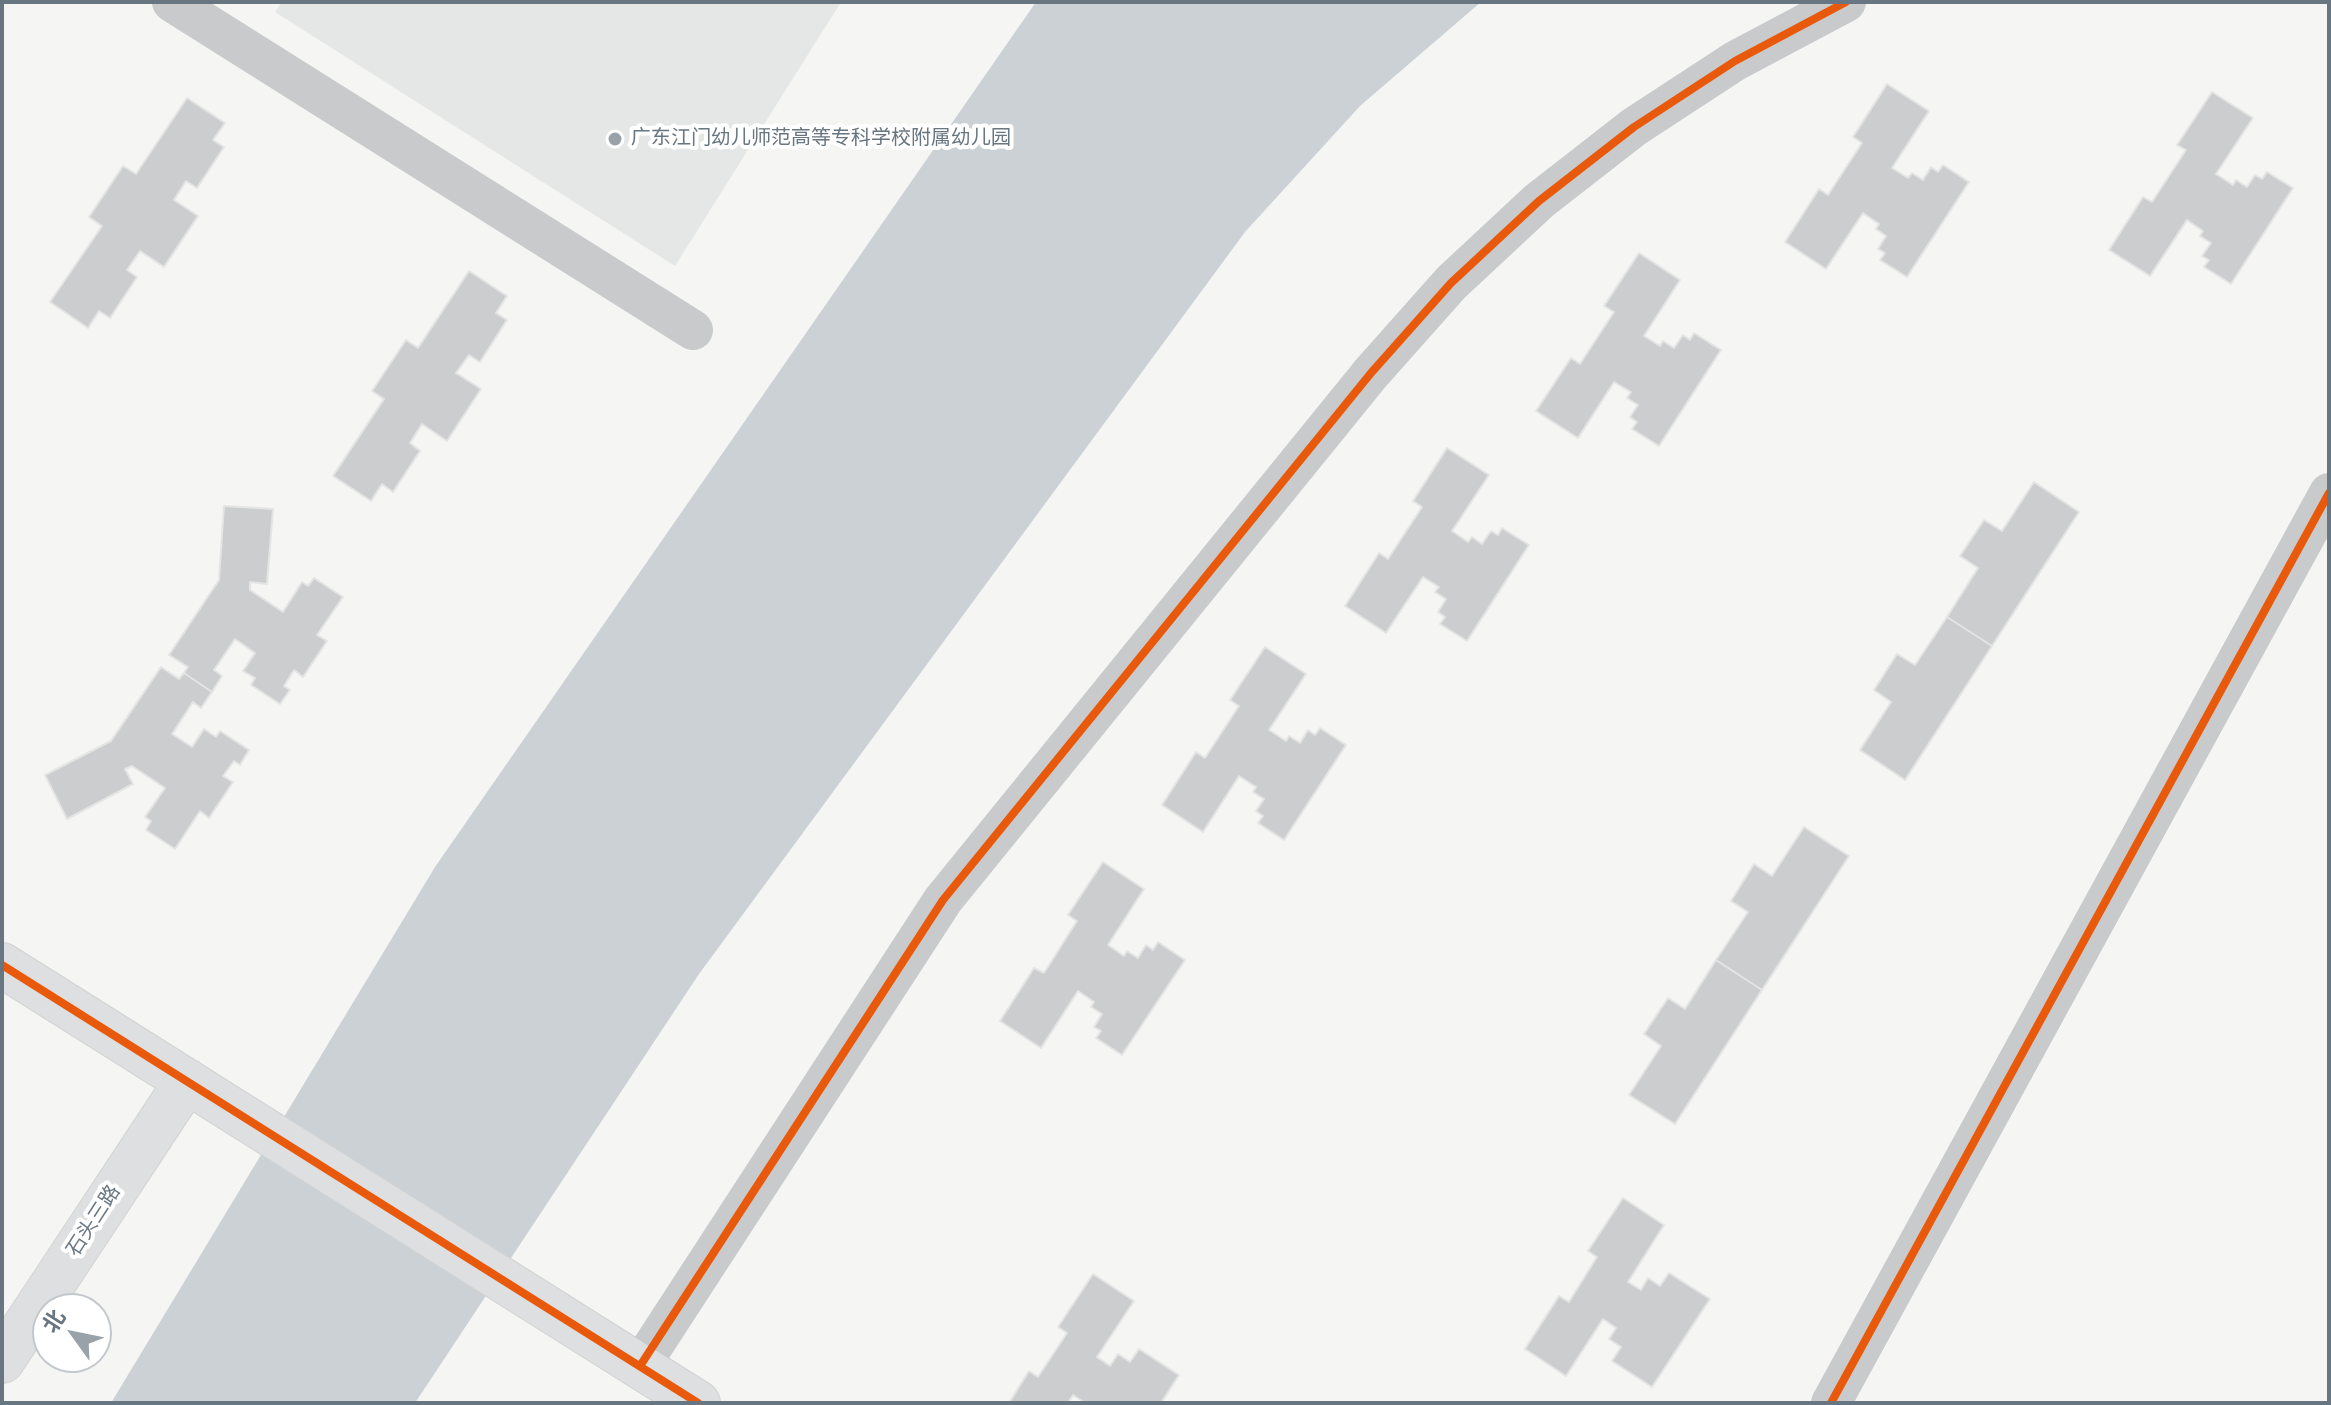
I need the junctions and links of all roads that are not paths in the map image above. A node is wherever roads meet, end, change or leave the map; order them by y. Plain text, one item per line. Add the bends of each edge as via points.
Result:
1 (172, 2) edge
2 (1846, 2) edge
3 (693, 330) dead end
4 (2329, 493) edge
5 (2, 965) edge
6 (200, 1090) junction
7 (2, 1361) edge
8 (640, 1366) junction
9 (698, 1403) edge
10 (1831, 1403) edge

1 - 3 street
2 - 8 street via 1735,61 1634,127 1528,211 1451,283 1371,373 943,900
4 - 10 street
5 - 6 street
6 - 7 street, 石头三路
6 - 8 street
8 - 9 street

